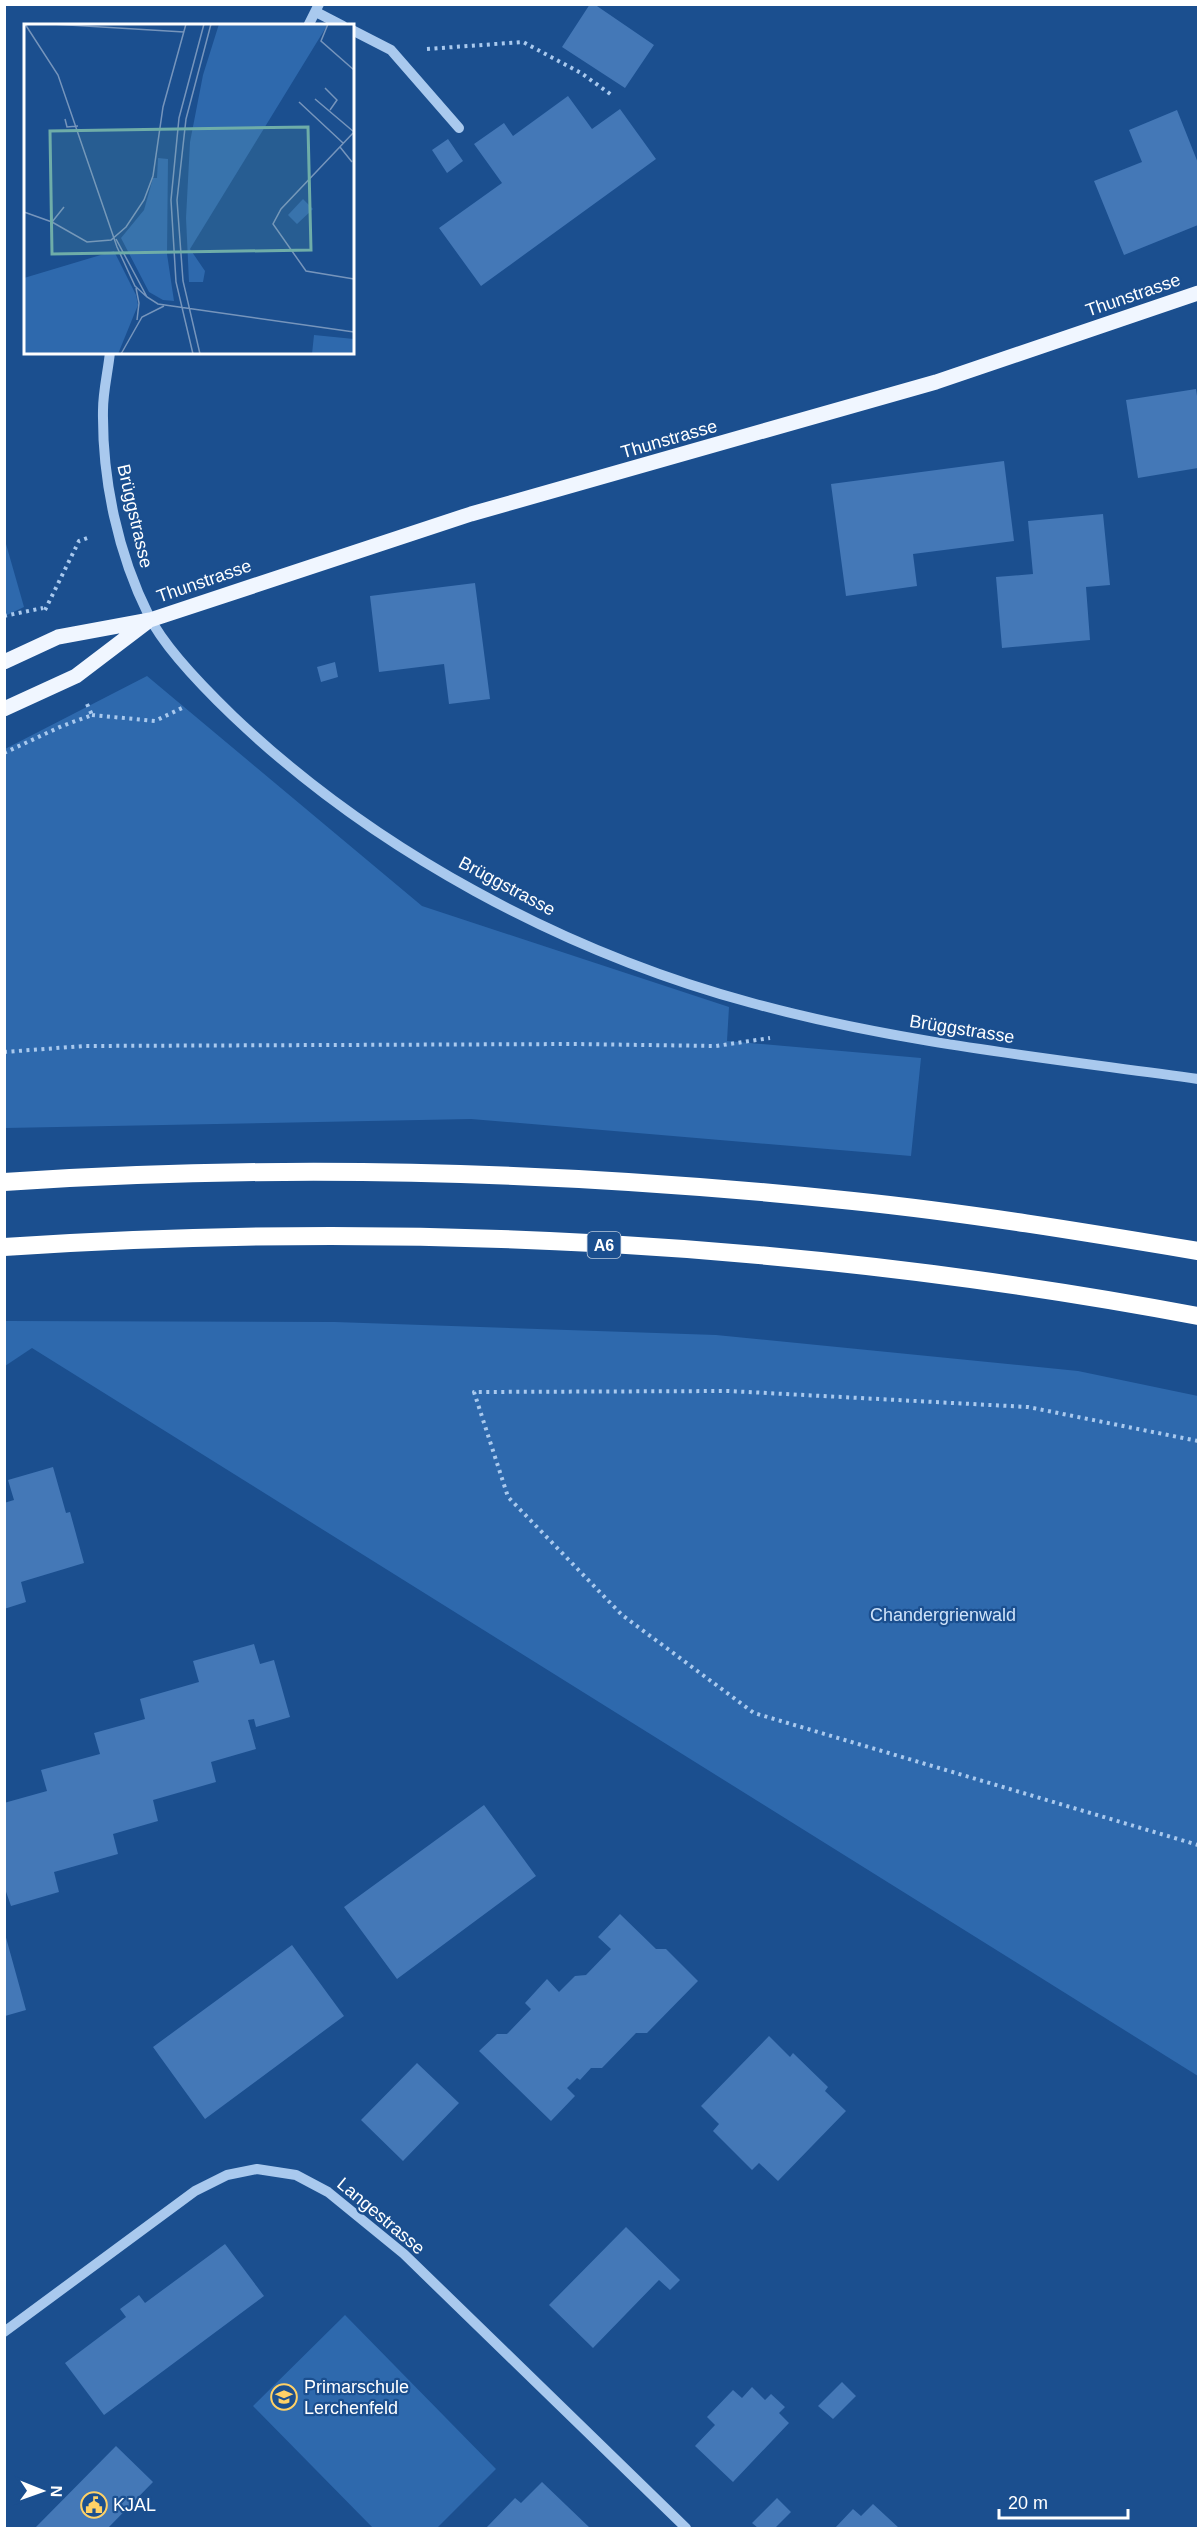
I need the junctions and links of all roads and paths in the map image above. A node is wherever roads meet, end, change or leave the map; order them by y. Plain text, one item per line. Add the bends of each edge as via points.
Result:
1 (317, 8) edge
2 (309, 24) edge
3 (340, 24) edge
4 (354, 31) edge
5 (391, 50) junction
6 (613, 96) dead end
7 (459, 128) dead end
8 (1198, 293) edge
9 (110, 354) edge
10 (117, 525) junction
11 (44, 608) junction
12 (4, 616) edge
13 (150, 620) junction
14 (58, 637) junction
15 (4, 662) edge
16 (211, 694) junction
17 (4, 709) edge
18 (92, 715) dead end
19 (771, 1038) dead end
20 (4, 1052) edge
21 (1198, 1079) edge
22 (4, 1182) edge
23 (4, 1247) edge
24 (1198, 1251) edge
25 (1198, 1316) edge
26 (1198, 1441) edge
27 (1198, 1845) edge
28 (4, 2332) edge
29 (686, 2529) edge

1 - 2 street
1 - 3 street
4 - 5 street
5 - 6 path via 523,42 581,73
5 - 7 street
8 - 13 main road, Thunstrasse via 936,382 471,514
9 - 10 street, Brüggstrasse via 103,409 106,466
10 - 11 path via 79,542
10 - 13 street, Brüggstrasse
11 - 12 path
11 - 14 path
13 - 14 main road
13 - 16 street, Brüggstrasse
13 - 17 main road via 76,676
14 - 15 main road
16 - 18 path via 155,721
16 - 21 street, Brüggstrasse via 295,772 353,815 519,915 636,966 749,1003 837,1025
19 - 20 path via 716,1046 96,1046
22 - 24 highway via 247,1172 395,1172 627,1181 900,1206
23 - 25 highway, A6 via 169,1239 394,1236 623,1246 737,1254 960,1279
26 - 27 path via 1028,1407 729,1391 474,1392 508,1497 622,1615 754,1713
28 - 29 street, Langestrasse via 195,2191 226,2175 257,2169 296,2175 328,2192 404,2254

